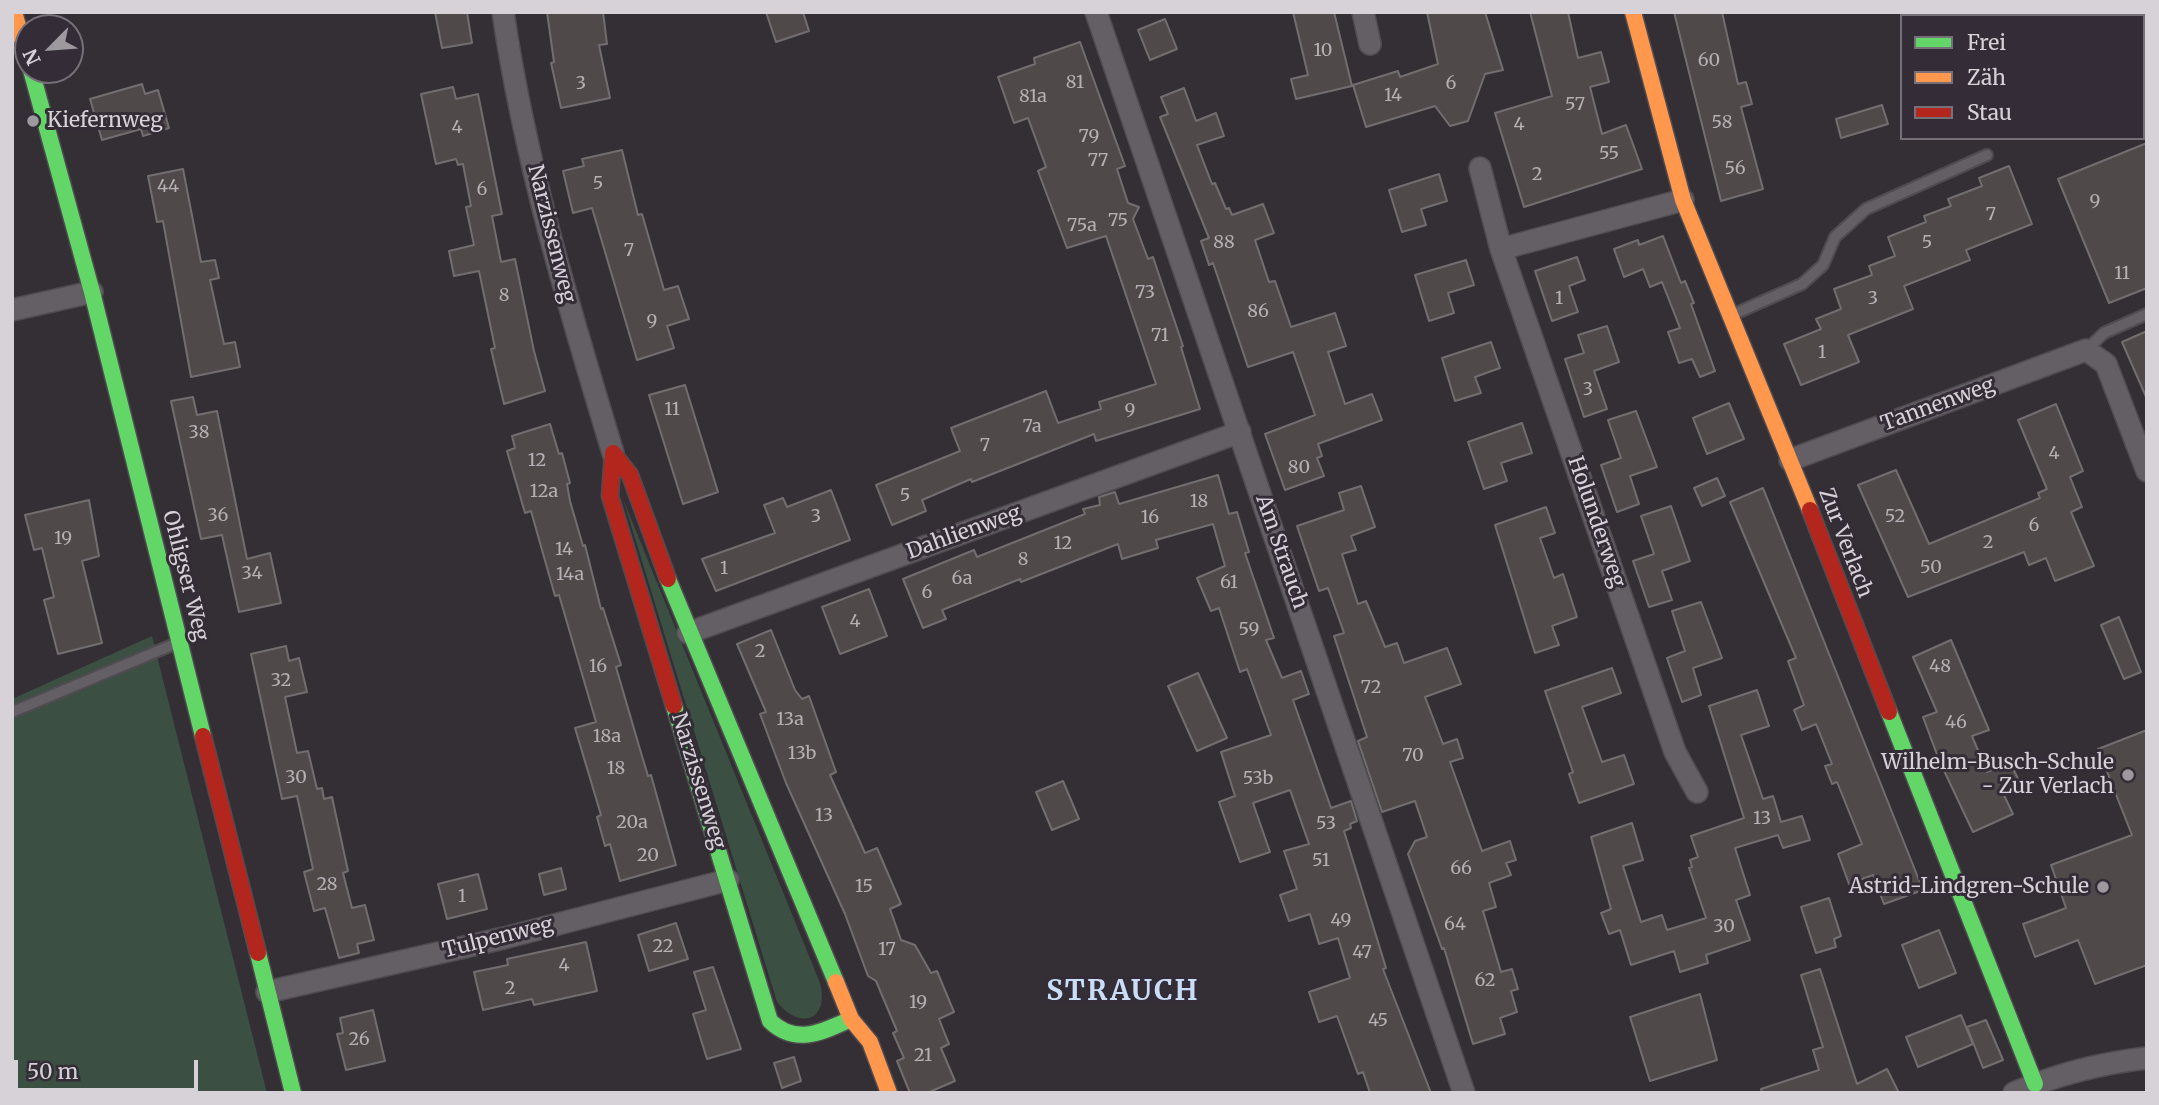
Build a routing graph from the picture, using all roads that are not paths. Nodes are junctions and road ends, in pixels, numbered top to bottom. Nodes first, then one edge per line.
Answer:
1 (503, 12) edge
2 (1096, 12) edge
3 (1363, 12) edge
4 (1633, 12) edge
5 (1370, 44) dead end
6 (35, 84) edge
7 (1987, 155) dead end
8 (1480, 168) dead end
9 (1683, 200) junction
10 (1501, 249) junction
11 (92, 292) junction
12 (12, 310) edge
13 (2147, 314) edge
14 (1729, 316) junction
15 (2086, 350) junction
16 (1240, 432) junction
17 (613, 453) junction
18 (1790, 460) junction
19 (2147, 471) edge
20 (688, 633) junction
21 (180, 642) junction
22 (12, 712) edge
23 (1697, 792) dead end
24 (728, 880) junction
25 (267, 992) junction
26 (851, 1018) junction
27 (2147, 1058) edge
28 (2035, 1084) junction
29 (293, 1093) edge
30 (889, 1093) edge
31 (1464, 1093) edge
32 (2014, 1093) edge

1 - 17 street, Narzissenweg
2 - 16 street, Am Strauch
3 - 5 street
4 - 9 street, Zur Verlach
6 - 11 street, Ohligser Weg
7 - 14 lane
8 - 10 street, Holunderweg
9 - 10 street
9 - 14 street, Zur Verlach
10 - 23 street, Holunderweg
11 - 12 street
11 - 21 street, Ohligser Weg
13 - 15 lane, Tannenweg
14 - 18 street, Zur Verlach
15 - 18 street, Tannenweg
15 - 19 street
16 - 20 street, Dahlienweg
16 - 31 street, Am Strauch
17 - 20 street, Narzissenweg
17 - 24 street, Narzissenweg
18 - 28 street, Zur Verlach
20 - 26 street, Narzissenweg
21 - 22 lane
21 - 25 street, Ohligser Weg
24 - 25 street, Tulpenweg
24 - 26 street, Narzissenweg
25 - 29 street, Ohligser Weg
26 - 30 street, Narzissenweg
27 - 28 street
28 - 32 street

